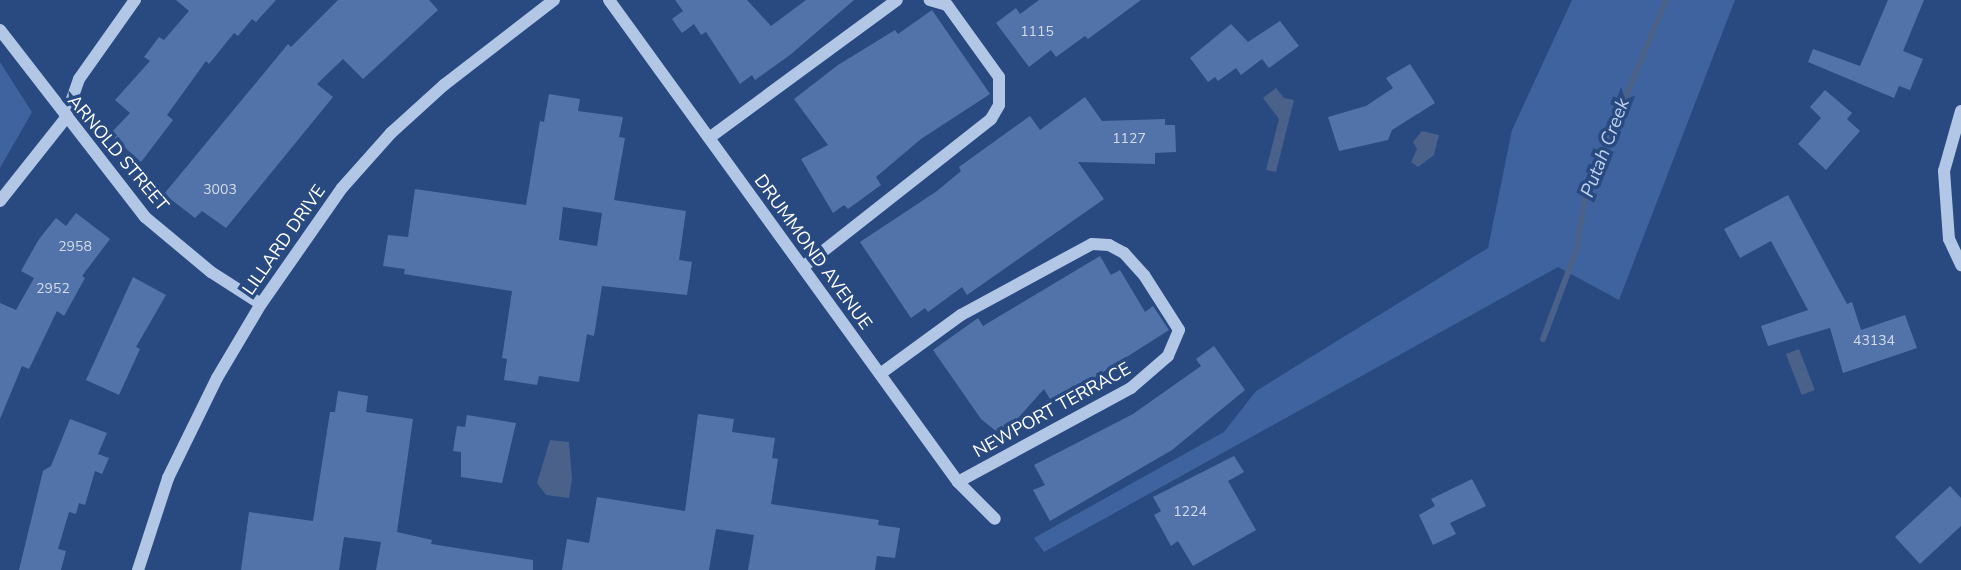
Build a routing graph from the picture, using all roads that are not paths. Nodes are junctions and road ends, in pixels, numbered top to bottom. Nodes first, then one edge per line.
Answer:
1 (135, 0) edge
2 (554, 0) edge
3 (609, 0) edge
4 (897, 0) edge
5 (930, 0) edge
6 (0, 30) edge
7 (1961, 111) edge
8 (65, 119) junction
9 (709, 138) junction
10 (0, 201) edge
11 (1961, 265) edge
12 (803, 267) junction
13 (261, 304) junction
14 (880, 374) junction
15 (958, 482) junction
16 (995, 519) dead end
17 (138, 570) edge

1 - 8 street
2 - 13 street, LILLARD DRIVE
3 - 9 street, DRUMMOND AVENUE
4 - 9 street
5 - 12 street
6 - 8 street, ARNOLD STREET
7 - 11 street
8 - 10 street
8 - 13 street, ARNOLD STREET
9 - 12 street, DRUMMOND AVENUE
12 - 14 street, DRUMMOND AVENUE
13 - 17 street, LILLARD DRIVE
14 - 15 street, DRUMMOND AVENUE
14 - 15 street, NEWPORT TERRACE
15 - 16 street, DRUMMOND AVENUE

